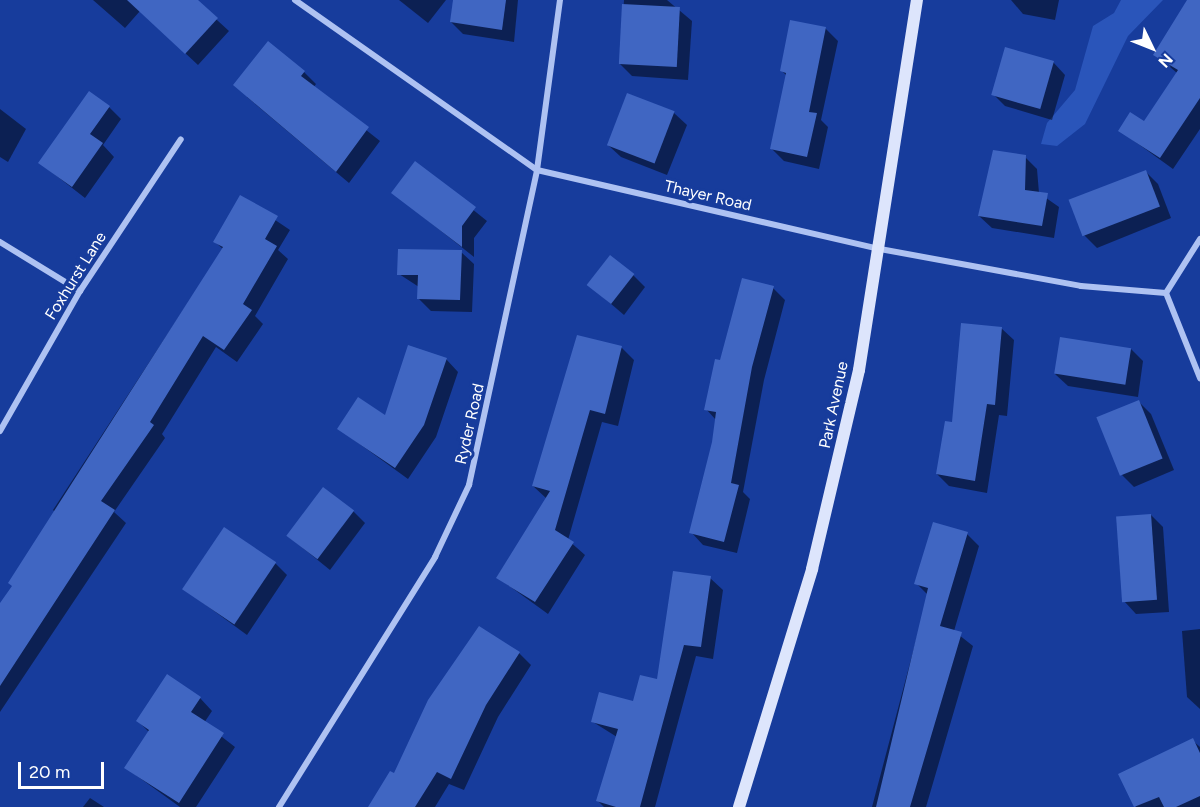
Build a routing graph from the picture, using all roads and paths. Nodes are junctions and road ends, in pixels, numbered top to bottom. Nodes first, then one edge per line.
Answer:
1 (295, 0) edge
2 (560, 0) edge
3 (917, 0) edge
4 (181, 139) dead end
5 (537, 170) junction
6 (1200, 239) edge
7 (0, 242) edge
8 (880, 249) junction
9 (80, 291) junction
10 (1166, 293) junction
11 (1200, 378) edge
12 (0, 431) edge
13 (279, 807) edge
14 (739, 807) edge

1 - 5 street, Thayer Road
2 - 5 street, Ryder Road
3 - 8 street, Park Avenue
4 - 9 street, Foxhurst Lane
5 - 8 street, Thayer Road
5 - 13 street, Ryder Road
6 - 10 street
7 - 9 street
8 - 10 street, Thayer Road
8 - 14 street, Park Avenue
9 - 12 street, Foxhurst Lane
10 - 11 street

